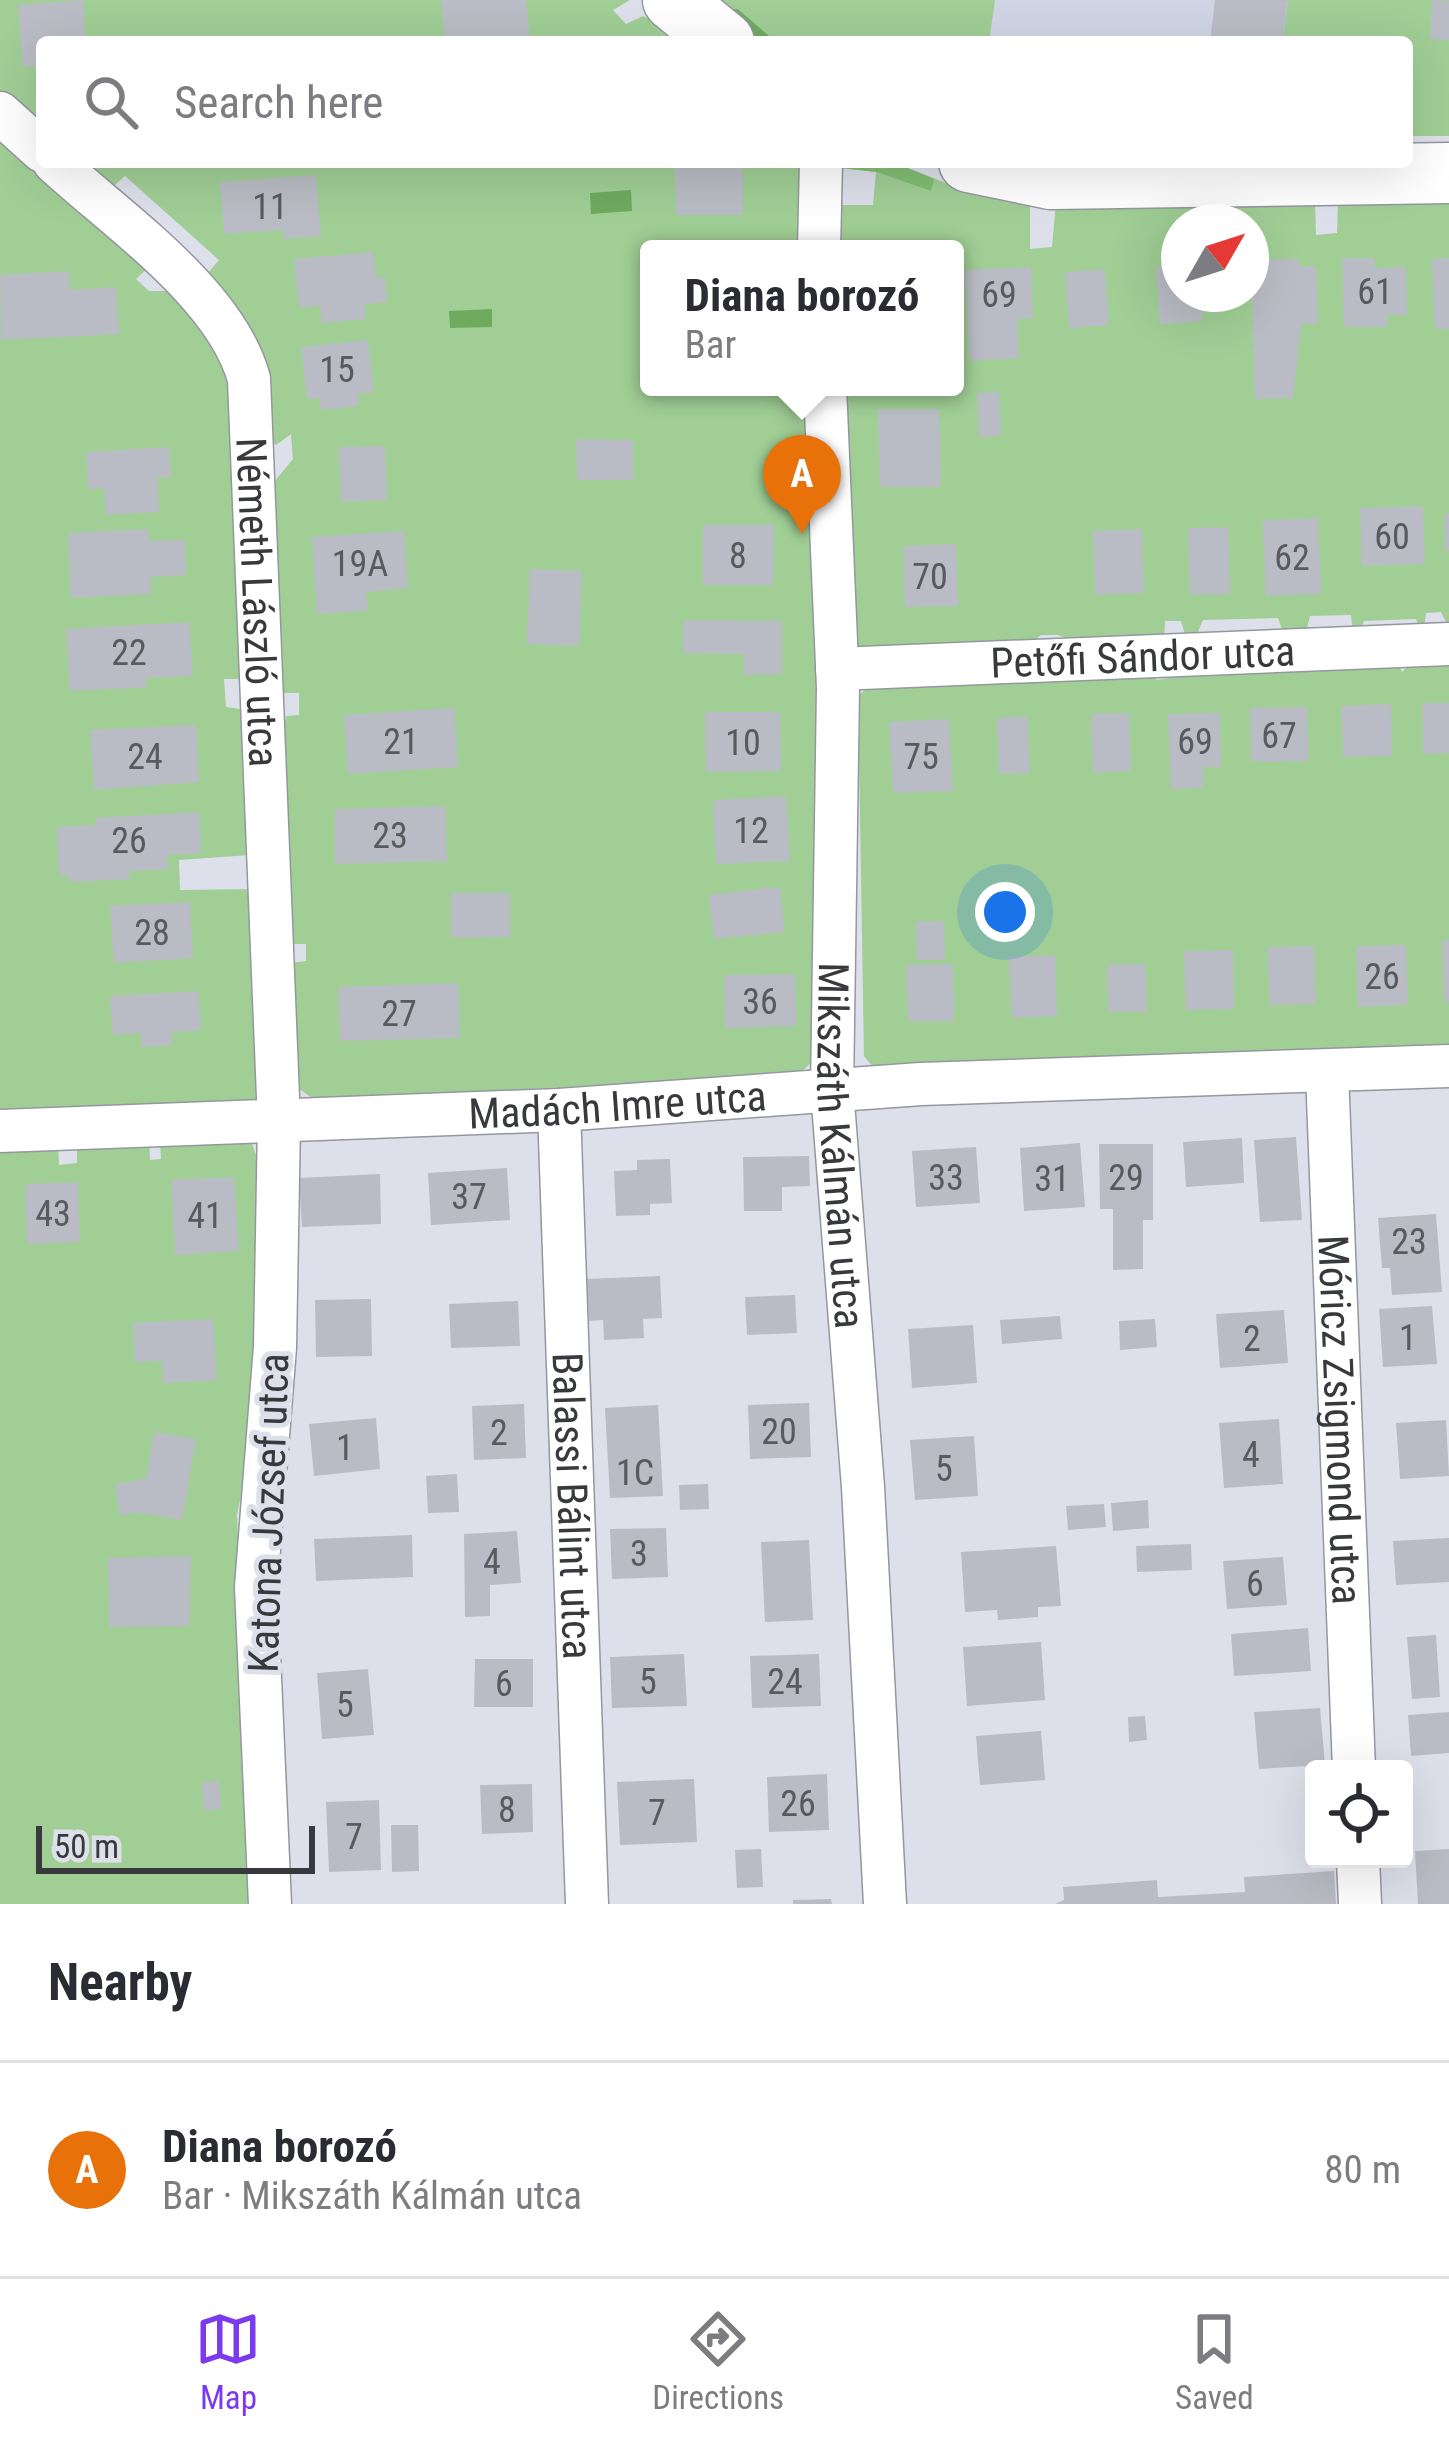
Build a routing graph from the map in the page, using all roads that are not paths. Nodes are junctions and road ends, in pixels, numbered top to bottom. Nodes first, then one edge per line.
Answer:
1 (673, 0) edge
2 (717, 36) edge
3 (0, 112) edge
4 (36, 145) edge
5 (61, 168) edge
6 (821, 168) edge
7 (998, 168) edge
8 (1449, 173) edge
9 (819, 240) edge
10 (825, 396) edge
11 (1449, 644) edge
12 (836, 669) junction
13 (1449, 1066) edge
14 (1327, 1072) junction
15 (832, 1090) junction
16 (559, 1110) junction
17 (279, 1122) junction
18 (0, 1131) edge
19 (1354, 1760) edge
20 (1358, 1868) edge
21 (270, 1904) edge
22 (587, 1904) edge
23 (884, 1904) edge
24 (1360, 1904) edge

1 - 2 street
3 - 4 street
5 - 17 street, Németh László utca
6 - 9 street
7 - 8 street
10 - 12 street, Mikszáth Kálmán utca
11 - 12 street, Petőfi Sándor utca
12 - 15 street, Mikszáth Kálmán utca
13 - 14 street, Madách Imre utca
14 - 15 street, Madách Imre utca
14 - 19 street, Móricz Zsigmond utca
15 - 16 street, Madách Imre utca
15 - 23 street, Mikszáth Kálmán utca
16 - 17 street, Madách Imre utca
16 - 22 street, Balassi Bálint utca
17 - 18 street, Madách Imre utca
17 - 21 street, Katona József utca
20 - 24 street

